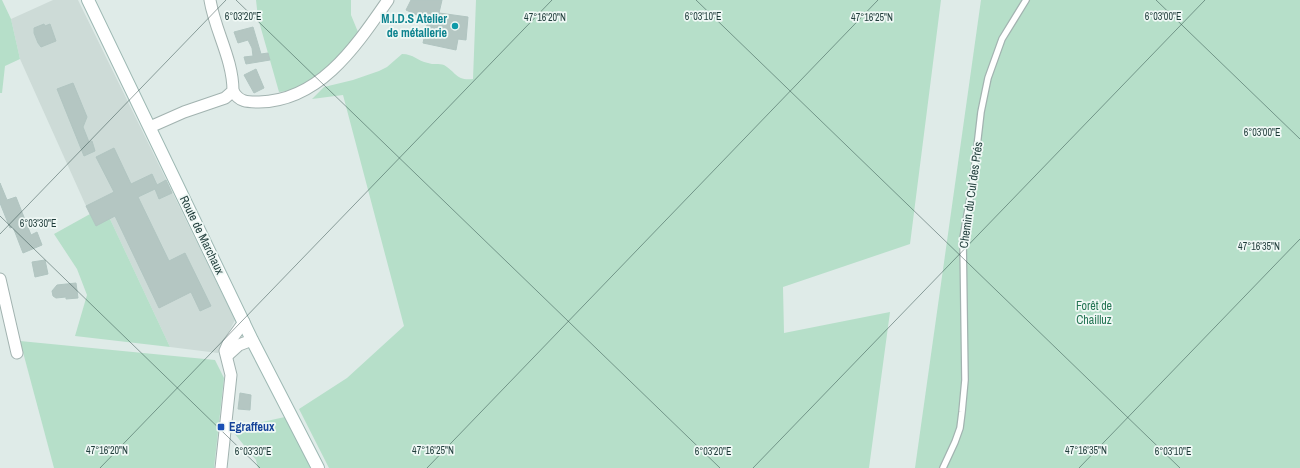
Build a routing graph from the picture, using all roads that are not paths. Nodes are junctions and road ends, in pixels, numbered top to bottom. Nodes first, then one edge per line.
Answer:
1 (88, 0) edge
2 (210, 0) edge
3 (388, 0) edge
4 (1026, 0) edge
5 (233, 91) junction
6 (150, 127) junction
7 (0, 279) edge
8 (244, 322) junction
9 (252, 340) junction
10 (17, 353) dead end
11 (228, 355) junction
12 (221, 468) edge
13 (318, 468) edge
14 (943, 468) edge

1 - 6 main road, Route de Marchaux
2 - 5 street
3 - 5 street
4 - 14 lane, Chemin du Cul des Prés
5 - 6 street
6 - 8 main road, Route de Marchaux
7 - 10 street
8 - 9 main road, Route de Marchaux
8 - 11 street
9 - 11 street
9 - 13 main road, Route de Marchaux
11 - 12 street

